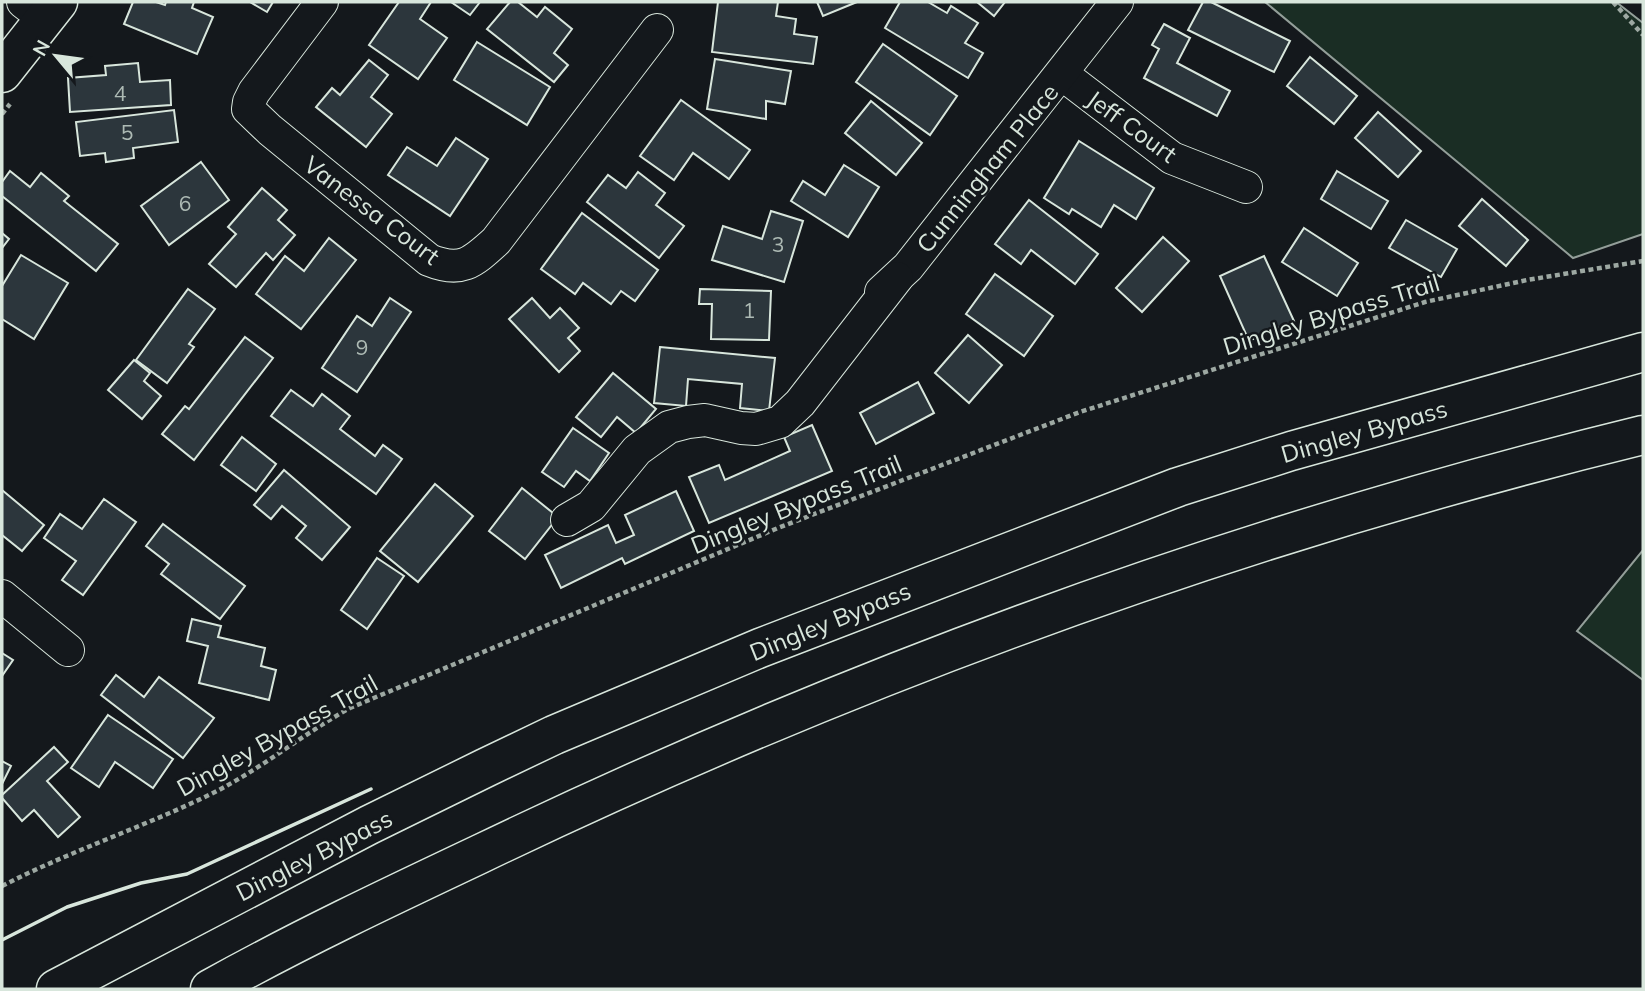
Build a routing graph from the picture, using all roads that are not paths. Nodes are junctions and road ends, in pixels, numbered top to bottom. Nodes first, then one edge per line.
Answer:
1 (322, 2) edge
2 (1117, 2) edge
3 (42, 7) edge
4 (657, 30) dead end
5 (2, 73) edge
6 (1062, 74) junction
7 (1246, 187) dead end
8 (898, 278) junction
9 (841, 317) dead end
10 (1643, 352) edge
11 (1643, 435) edge
12 (567, 520) dead end
13 (2, 596) edge
14 (68, 650) dead end
15 (56, 989) edge
16 (210, 989) edge

1 - 4 street, Vanessa Court
2 - 6 street, Cunningham Place
3 - 5 main road
6 - 7 street, Jeff Court
6 - 8 street, Cunningham Place
8 - 9 street, Cunningham Place
8 - 12 street
10 - 15 main road, Dingley Bypass
11 - 16 main road
13 - 14 street

